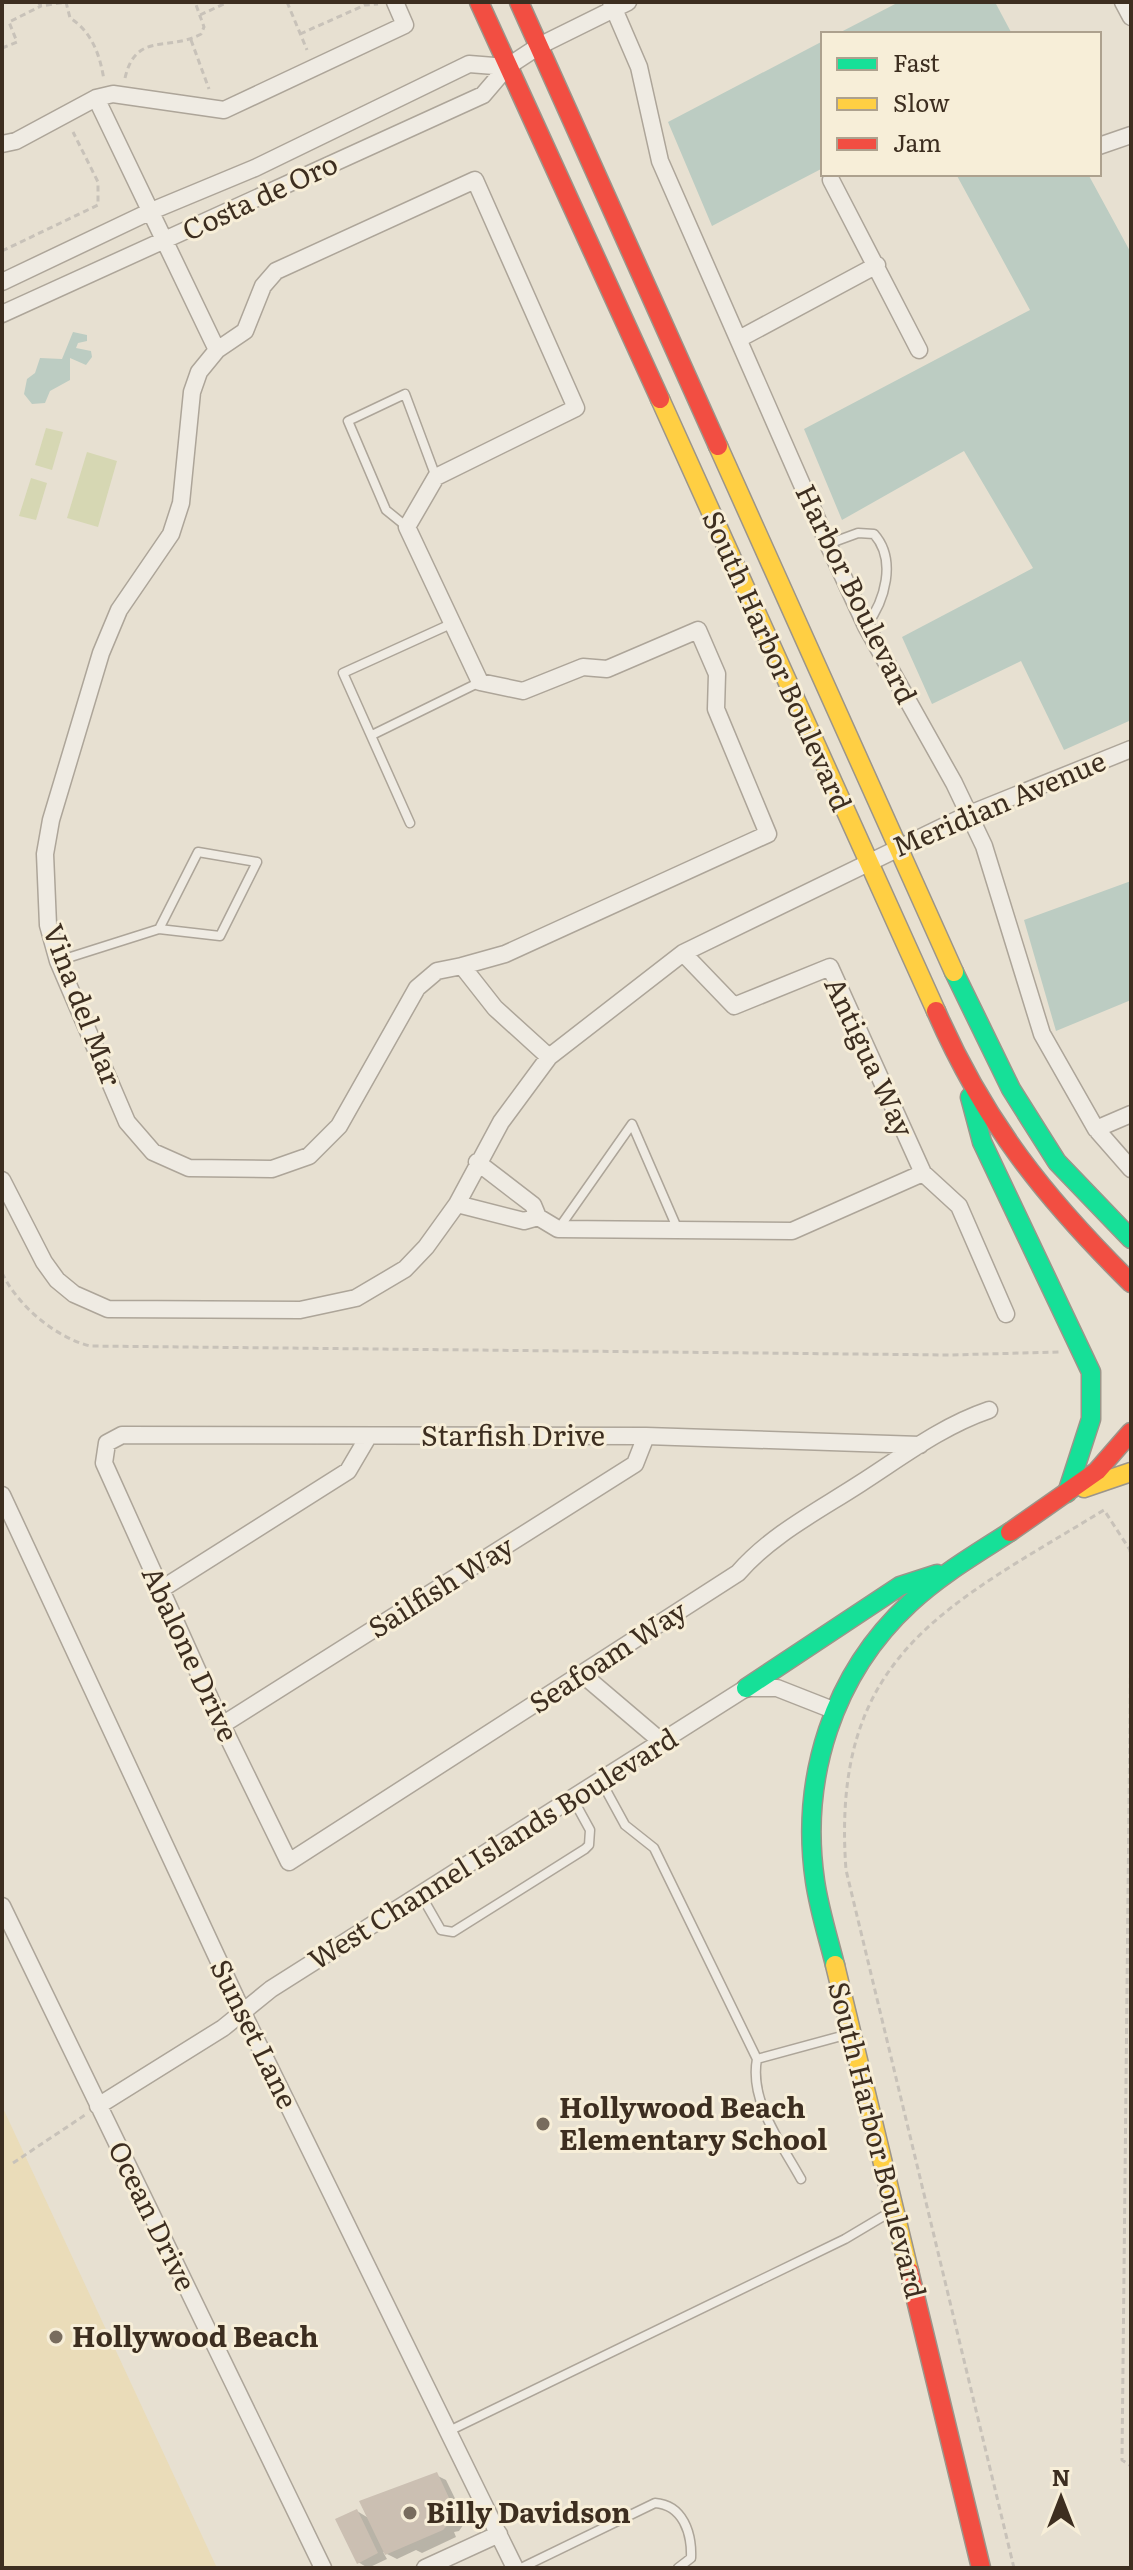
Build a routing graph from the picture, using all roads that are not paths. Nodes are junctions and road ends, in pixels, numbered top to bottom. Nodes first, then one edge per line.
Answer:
1 (479, 2) edge
2 (519, 2) edge
3 (1123, 2) edge
4 (396, 3) edge
5 (618, 4) edge
6 (1131, 17) edge
7 (539, 46) junction
8 (507, 67) junction
9 (108, 96) junction
10 (1131, 135) edge
11 (2, 144) edge
12 (1101, 145) edge
13 (831, 180) dead end
14 (149, 212) junction
15 (164, 241) junction
16 (877, 265) junction
17 (2, 282) edge
18 (2, 314) edge
19 (739, 339) junction
20 (217, 350) junction
21 (919, 350) dead end
22 (436, 477) junction
23 (407, 527) junction
24 (828, 544) junction
25 (453, 623) junction
26 (866, 626) junction
27 (480, 682) junction
28 (372, 735) junction
29 (1131, 749) edge
30 (967, 815) junction
31 (410, 823) dead end
32 (900, 846) junction
33 (868, 861) junction
34 (159, 929) junction
35 (683, 953) junction
36 (58, 961) junction
37 (462, 966) junction
38 (549, 1057) junction
39 (964, 1075) junction
40 (1131, 1114) edge
41 (1096, 1129) junction
42 (477, 1162) junction
43 (1131, 1169) edge
44 (923, 1173) junction
45 (2, 1180) edge
46 (521, 1196) junction
47 (457, 1204) junction
48 (509, 1217) junction
49 (538, 1217) junction
50 (558, 1229) junction
51 (678, 1232) junction
52 (1131, 1239) edge
53 (1131, 1283) edge
54 (1006, 1314) dead end
55 (989, 1410) dead end
56 (1131, 1432) edge
57 (646, 1436) junction
58 (368, 1437) junction
59 (107, 1443) joint
60 (920, 1445) junction
61 (1131, 1472) edge
62 (1067, 1493) junction
63 (2, 1495) edge
64 (959, 1567) junction
65 (160, 1590) junction
66 (582, 1674) junction
67 (746, 1688) junction
68 (833, 1710) junction
69 (222, 1725) junction
70 (662, 1742) junction
71 (601, 1781) junction
72 (573, 1799) junction
73 (289, 1862) joint
74 (421, 1895) junction
75 (2, 1906) edge
76 (242, 2011) junction
77 (850, 2034) junction
78 (757, 2059) junction
79 (98, 2106) junction
80 (801, 2179) dead end
81 (894, 2210) junction
82 (449, 2431) junction
83 (499, 2534) junction
84 (323, 2568) edge
85 (425, 2568) edge
86 (518, 2568) edge
87 (678, 2568) edge
88 (981, 2568) edge

1 - 8 main road, South Harbor Boulevard
2 - 7 main road, South Harbor Boulevard
3 - 6 street
4 - 9 street
5 - 7 street, Costa de Oro
5 - 19 street, Harbor Boulevard
7 - 8 street, Costa de Oro
7 - 32 main road, South Harbor Boulevard
8 - 14 street, Costa de Oro
8 - 15 street, Costa de Oro
8 - 33 main road, South Harbor Boulevard
9 - 11 street
9 - 14 street
10 - 12 street
13 - 16 street
14 - 15 street
14 - 17 street, Costa de Oro
15 - 18 street, Costa de Oro
15 - 20 street
16 - 19 street
16 - 21 street
19 - 24 street, Harbor Boulevard
20 - 22 street, Vina del Mar
20 - 36 street, Vina del Mar
22 - 23 street
22 - 23 lane
23 - 25 street
24 - 26 street, Harbor Boulevard
24 - 26 lane
25 - 27 street
25 - 28 lane
26 - 30 street, Harbor Boulevard
27 - 28 lane
27 - 37 street, Vina del Mar
28 - 31 lane
29 - 30 street, Meridian Avenue
30 - 32 street, Meridian Avenue
30 - 41 street, Harbor Boulevard
32 - 33 street, Meridian Avenue
32 - 52 main road, South Harbor Boulevard
33 - 35 street, Meridian Avenue
33 - 39 main road, South Harbor Boulevard
34 - 34 lane
34 - 36 lane
35 - 38 street, Meridian Avenue
35 - 44 street, Antigua Way
36 - 37 street, Vina del Mar
37 - 38 street
38 - 42 street, Meridian Avenue
39 - 53 main road, South Harbor Boulevard
39 - 62 main road
40 - 41 street
41 - 43 street, Harbor Boulevard
42 - 46 street
42 - 47 street, Meridian Avenue
44 - 51 street, Antigua Way
44 - 54 street, Antigua Way
45 - 47 street, Meridian Avenue
46 - 48 street
46 - 49 street
47 - 48 street
48 - 49 street
49 - 50 street, Antigua Way
50 - 51 street, Antigua Way
50 - 51 lane
55 - 60 street, Seafoam Way
56 - 62 main road, West Channel Islands Boulevard
57 - 58 street, Starfish Drive
57 - 60 street, Starfish Drive
57 - 69 street, Sailfish Way
58 - 59 street, Starfish Drive
58 - 65 street
59 - 65 street, Abalone Drive
60 - 66 street, Seafoam Way
61 - 62 main road
62 - 64 main road, West Channel Islands Boulevard
63 - 76 street, Sunset Lane
64 - 67 main road, West Channel Islands Boulevard
64 - 68 main road, West Channel Islands Boulevard
65 - 69 street, Abalone Drive
66 - 70 street
66 - 73 street, Seafoam Way
67 - 68 street
67 - 70 street, West Channel Islands Boulevard
68 - 77 main road, South Harbor Boulevard
69 - 73 street, Abalone Drive
70 - 71 street, West Channel Islands Boulevard
71 - 72 street, West Channel Islands Boulevard
71 - 78 lane
72 - 74 street, West Channel Islands Boulevard
72 - 74 lane
74 - 76 street, West Channel Islands Boulevard
75 - 79 street, Ocean Drive
76 - 79 street, West Channel Islands Boulevard
76 - 82 street, Sunset Lane
77 - 78 lane
77 - 81 main road, South Harbor Boulevard
78 - 80 lane
79 - 84 street, Ocean Drive
81 - 82 lane
81 - 88 main road, South Harbor Boulevard
82 - 83 street, Sunset Lane
83 - 85 street
83 - 86 street, Sunset Lane
86 - 87 lane

